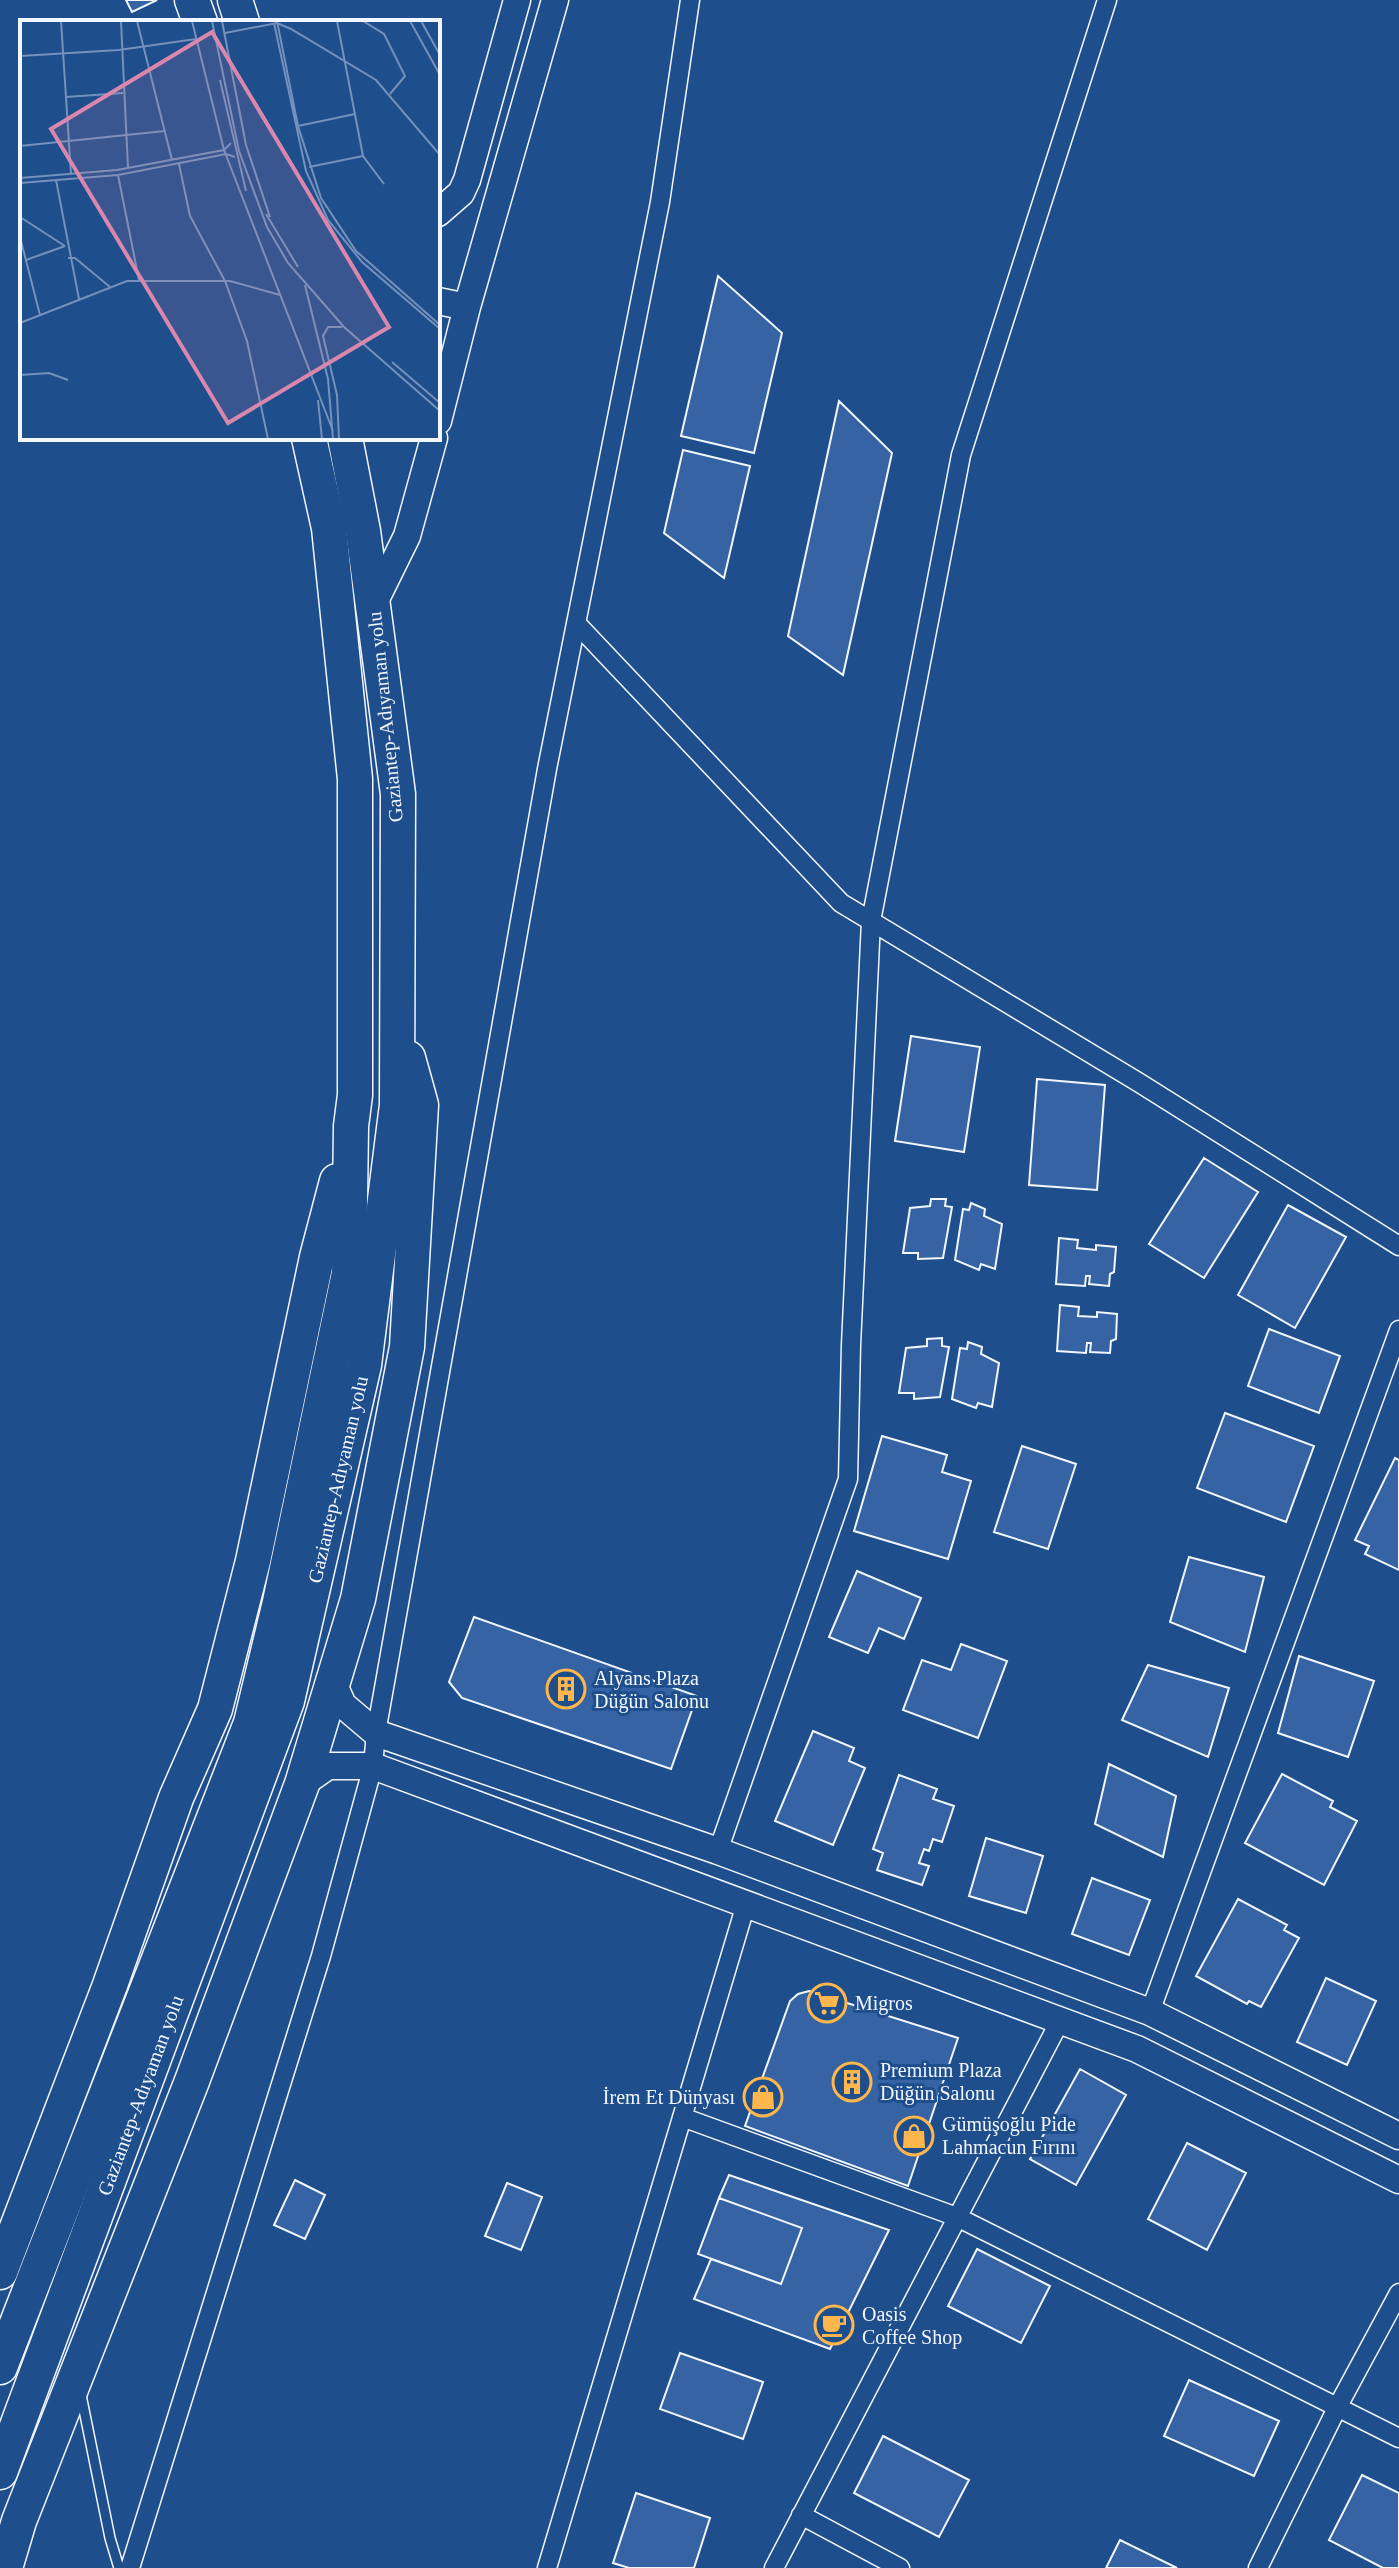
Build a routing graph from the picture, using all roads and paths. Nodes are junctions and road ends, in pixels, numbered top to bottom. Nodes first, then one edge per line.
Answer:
1 (192, 0) edge
2 (235, 0) edge
3 (517, 0) edge
4 (555, 0) edge
5 (690, 0) edge
6 (1107, 0) edge
7 (199, 20) edge
8 (241, 20) edge
9 (440, 211) edge
10 (440, 301) edge
11 (467, 307) junction
12 (440, 413) edge
13 (309, 440) edge
14 (345, 440) edge
15 (433, 440) edge
16 (373, 605) junction
17 (576, 623) junction
18 (871, 921) junction
19 (397, 1020) junction
20 (351, 1126) junction
21 (1399, 1246) edge
22 (1399, 1330) edge
23 (333, 1683) junction
24 (376, 1733) junction
25 (373, 1766) junction
26 (302, 1784) junction
27 (718, 1851) junction
28 (746, 1904) junction
29 (1150, 2012) junction
30 (1060, 2021) junction
31 (682, 2117) junction
32 (1399, 2136) edge
33 (1399, 2180) edge
34 (957, 2217) junction
35 (0, 2272) edge
36 (1399, 2293) edge
37 (0, 2367) edge
38 (77, 2373) junction
39 (1338, 2406) junction
40 (1399, 2438) edge
41 (0, 2472) edge
42 (801, 2515) junction
43 (5, 2568) edge
44 (119, 2568) edge
45 (130, 2568) edge
46 (547, 2568) edge
47 (774, 2568) edge
48 (900, 2568) edge
49 (1258, 2568) edge

1 - 7 highway
2 - 8 highway
3 - 9 street
4 - 11 street
5 - 17 street
6 - 18 street
10 - 11 street
11 - 12 street
13 - 20 highway, Gaziantep-Adıyaman yolu
14 - 16 highway, Gaziantep-Adıyaman yolu
15 - 16 street
16 - 19 highway, Gaziantep-Adıyaman yolu
17 - 18 street
17 - 24 street
18 - 21 street
18 - 27 street
19 - 23 highway
19 - 41 highway, Gaziantep-Adıyaman yolu
20 - 35 highway
20 - 37 highway, Gaziantep-Adıyaman yolu
22 - 29 street
23 - 24 street
23 - 26 highway
24 - 25 street
24 - 27 street
25 - 26 street
25 - 28 street
25 - 45 street
26 - 38 highway
27 - 29 street
28 - 30 street
28 - 31 street
29 - 32 street
30 - 33 street
30 - 34 street
31 - 34 street
31 - 46 street
34 - 39 street
34 - 42 street
36 - 39 street
38 - 43 highway
38 - 44 lane
39 - 40 street
39 - 49 street
42 - 47 street
42 - 48 street

